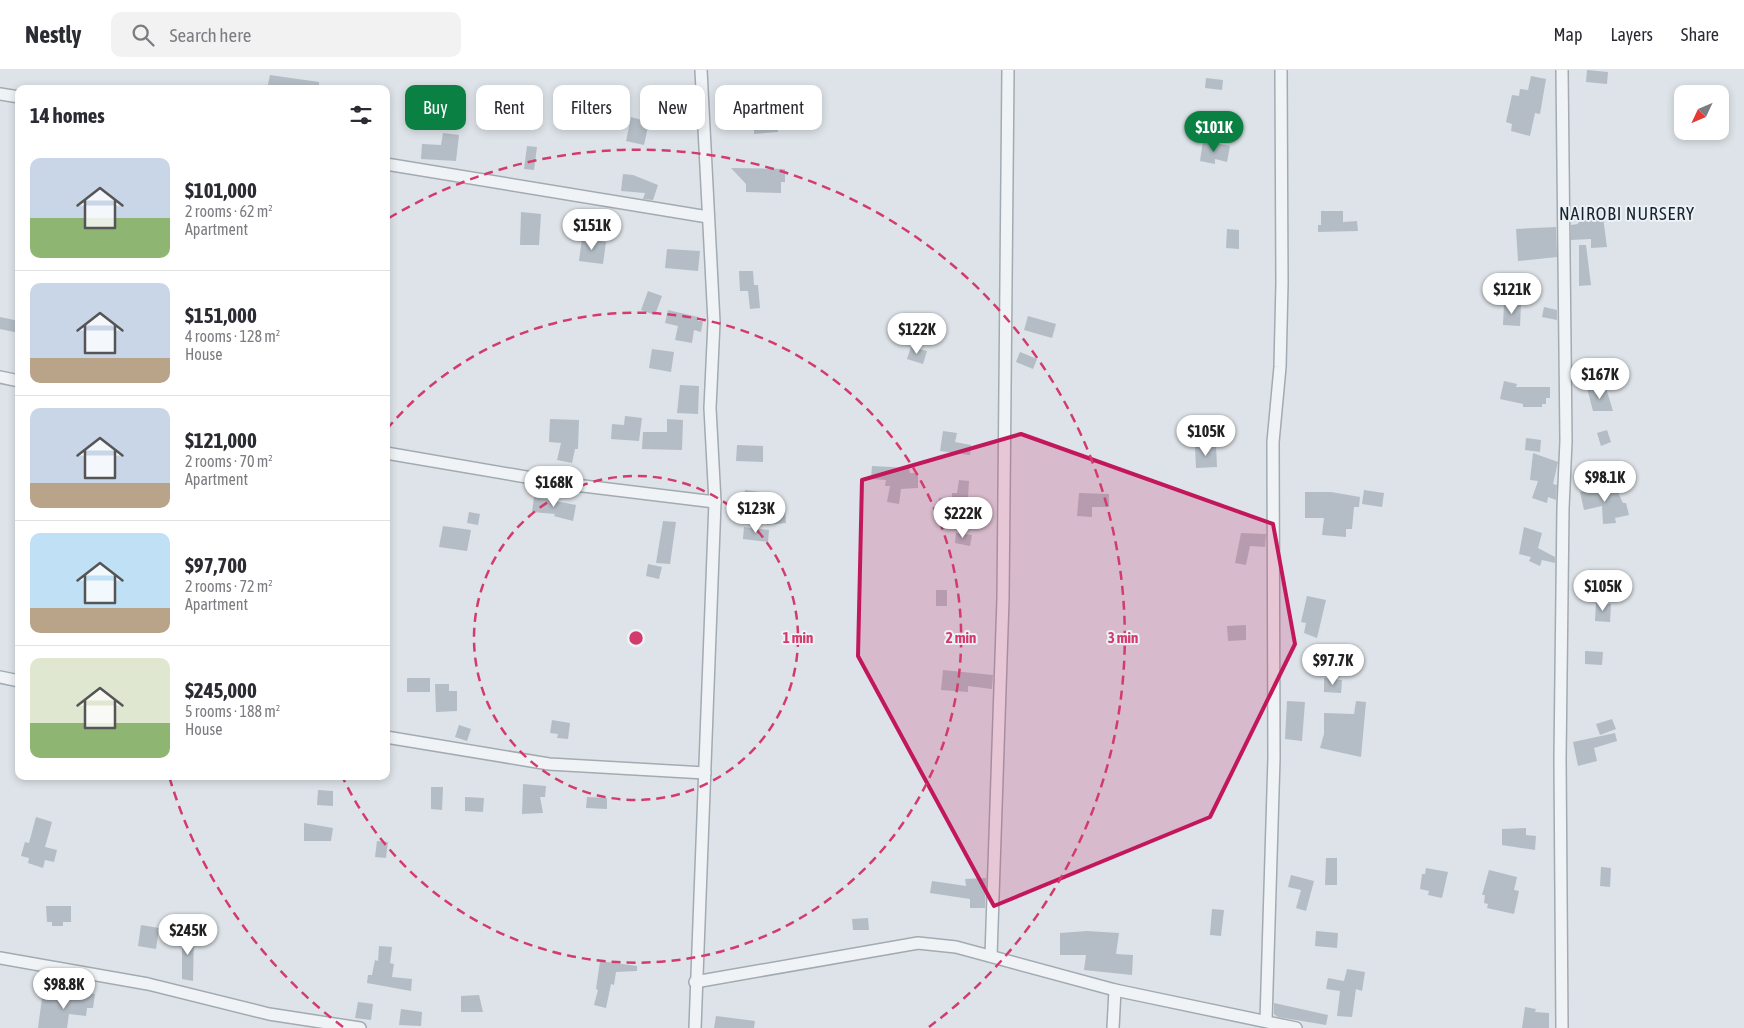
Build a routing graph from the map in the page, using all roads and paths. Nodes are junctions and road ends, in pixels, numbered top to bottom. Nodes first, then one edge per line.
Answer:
1 (701, 70) edge
2 (1008, 70) edge
3 (1281, 70) edge
4 (1562, 70) edge
5 (0, 94) edge
6 (15, 96) edge
7 (390, 165) edge
8 (708, 217) junction
9 (0, 377) edge
10 (15, 380) edge
11 (390, 454) edge
12 (715, 502) junction
13 (0, 677) edge
14 (15, 680) edge
15 (390, 738) edge
16 (705, 773) junction
17 (991, 956) junction
18 (0, 958) edge
19 (695, 982) junction
20 (1115, 990) junction
21 (1266, 1021) junction
22 (360, 1028) edge
23 (694, 1028) edge
24 (1113, 1028) edge
25 (1296, 1028) edge
26 (1562, 1028) edge

1 - 8 street
2 - 17 street
3 - 21 street
4 - 26 street
5 - 6 street
7 - 8 street
8 - 12 street
9 - 10 street
11 - 12 street
12 - 16 street
13 - 14 street
15 - 16 street
16 - 19 street
17 - 19 street
17 - 20 street
18 - 22 street
19 - 23 street
20 - 21 street
20 - 24 street
21 - 25 street

